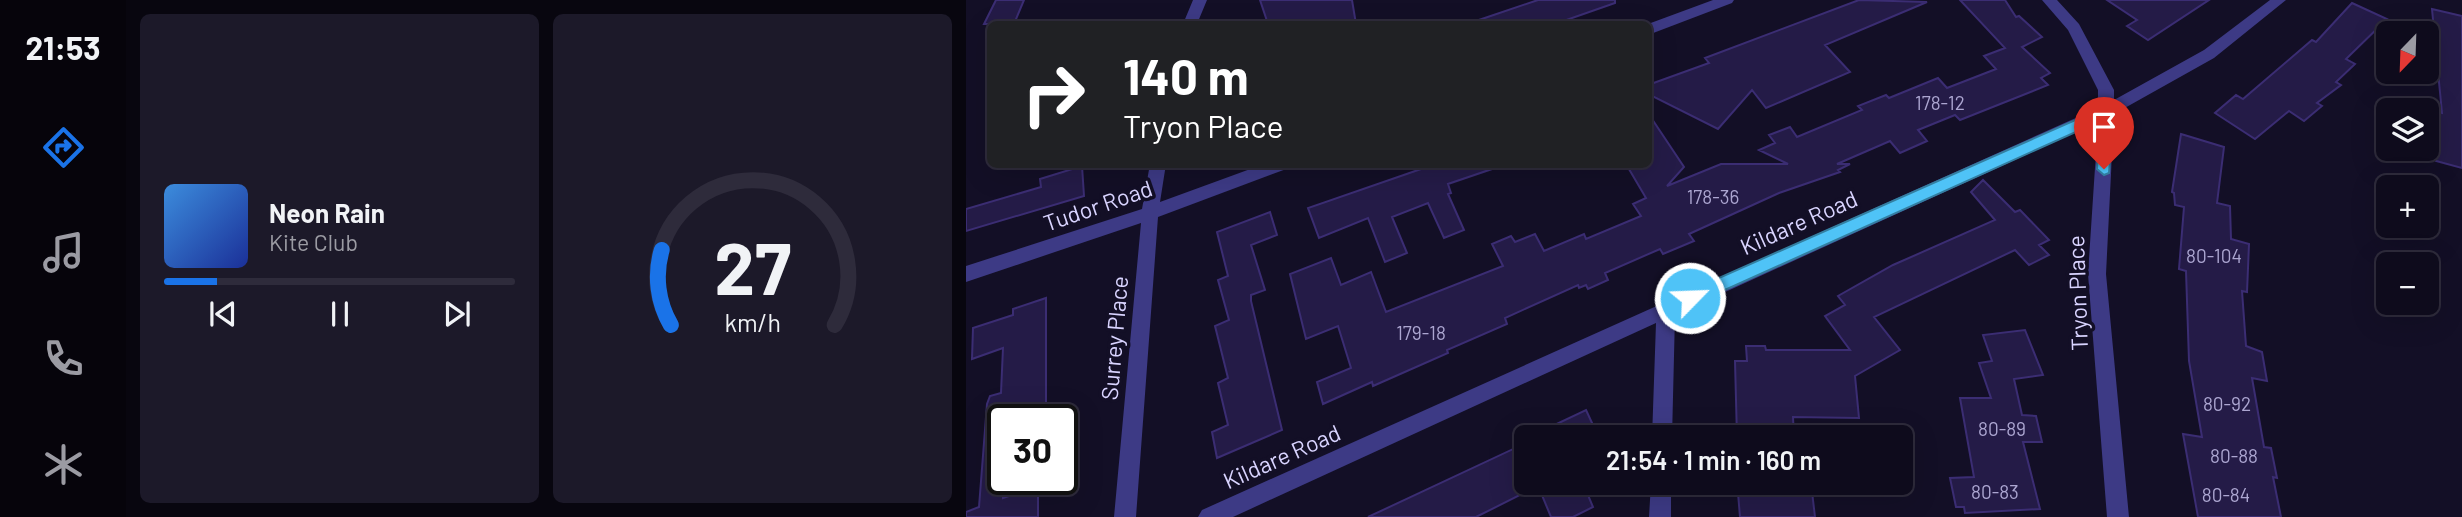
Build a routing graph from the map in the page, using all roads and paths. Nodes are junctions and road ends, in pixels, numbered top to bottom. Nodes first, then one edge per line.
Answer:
1 (1200, 0) edge
2 (1727, 0) edge
3 (2049, 0) edge
4 (2279, 0) edge
5 (1191, 21) edge
6 (1652, 28) edge
7 (2107, 111) junction
8 (1157, 168) edge
9 (1272, 168) edge
10 (1150, 214) junction
11 (966, 274) edge
12 (1666, 309) junction
13 (1662, 425) edge
14 (1661, 495) edge
15 (1125, 517) edge
16 (1209, 517) edge
17 (1660, 517) edge
18 (2118, 517) edge

1 - 5 street
2 - 6 street
3 - 7 street, Tryon Place
4 - 7 street, Kildare Road
7 - 12 street, Kildare Road
7 - 18 street, Tryon Place
8 - 10 street, Surrey Place
9 - 10 street, Tudor Road
10 - 11 street, Tudor Road
10 - 15 street, Surrey Place
12 - 13 street
12 - 16 street, Kildare Road
14 - 17 street

